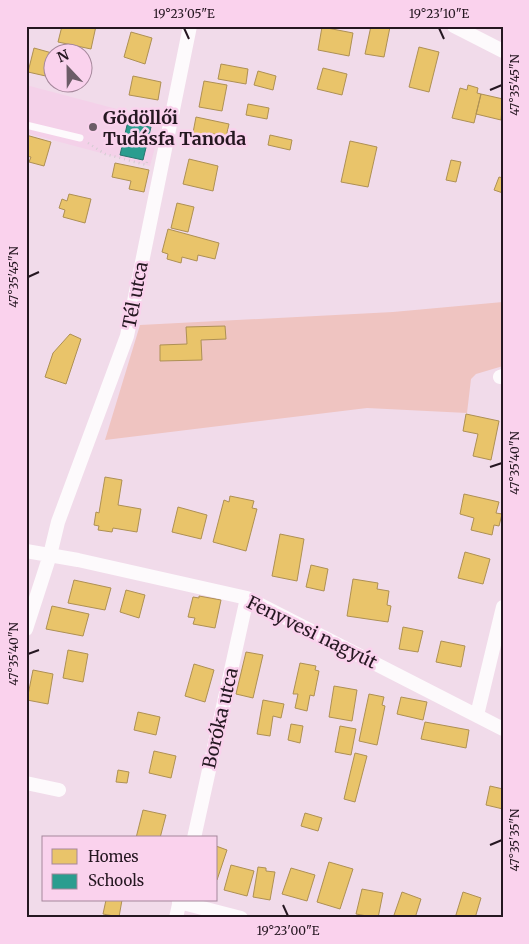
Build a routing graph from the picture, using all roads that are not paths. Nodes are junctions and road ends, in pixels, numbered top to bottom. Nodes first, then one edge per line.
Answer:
1 (190, 26) edge
2 (454, 26) edge
3 (503, 51) edge
4 (26, 125) edge
5 (80, 138) road end
6 (26, 551) edge
7 (50, 555) junction
8 (247, 598) junction
9 (503, 607) edge
10 (26, 629) edge
11 (477, 715) junction
12 (503, 728) edge
13 (26, 783) edge
14 (59, 790) dead end
15 (194, 836) edge
16 (179, 902) edge
17 (183, 902) edge
18 (176, 918) edge
19 (241, 918) edge

1 - 7 street, Tél utca
2 - 3 street
4 - 5 lane
6 - 7 street, Fenyvesi nagyút
7 - 8 street, Fenyvesi nagyút
7 - 10 street, Tél utca
8 - 11 street, Fenyvesi nagyút
8 - 15 street, Boróka utca
9 - 11 street
11 - 12 street, Fenyvesi nagyút
13 - 14 street
16 - 18 street
17 - 19 street

